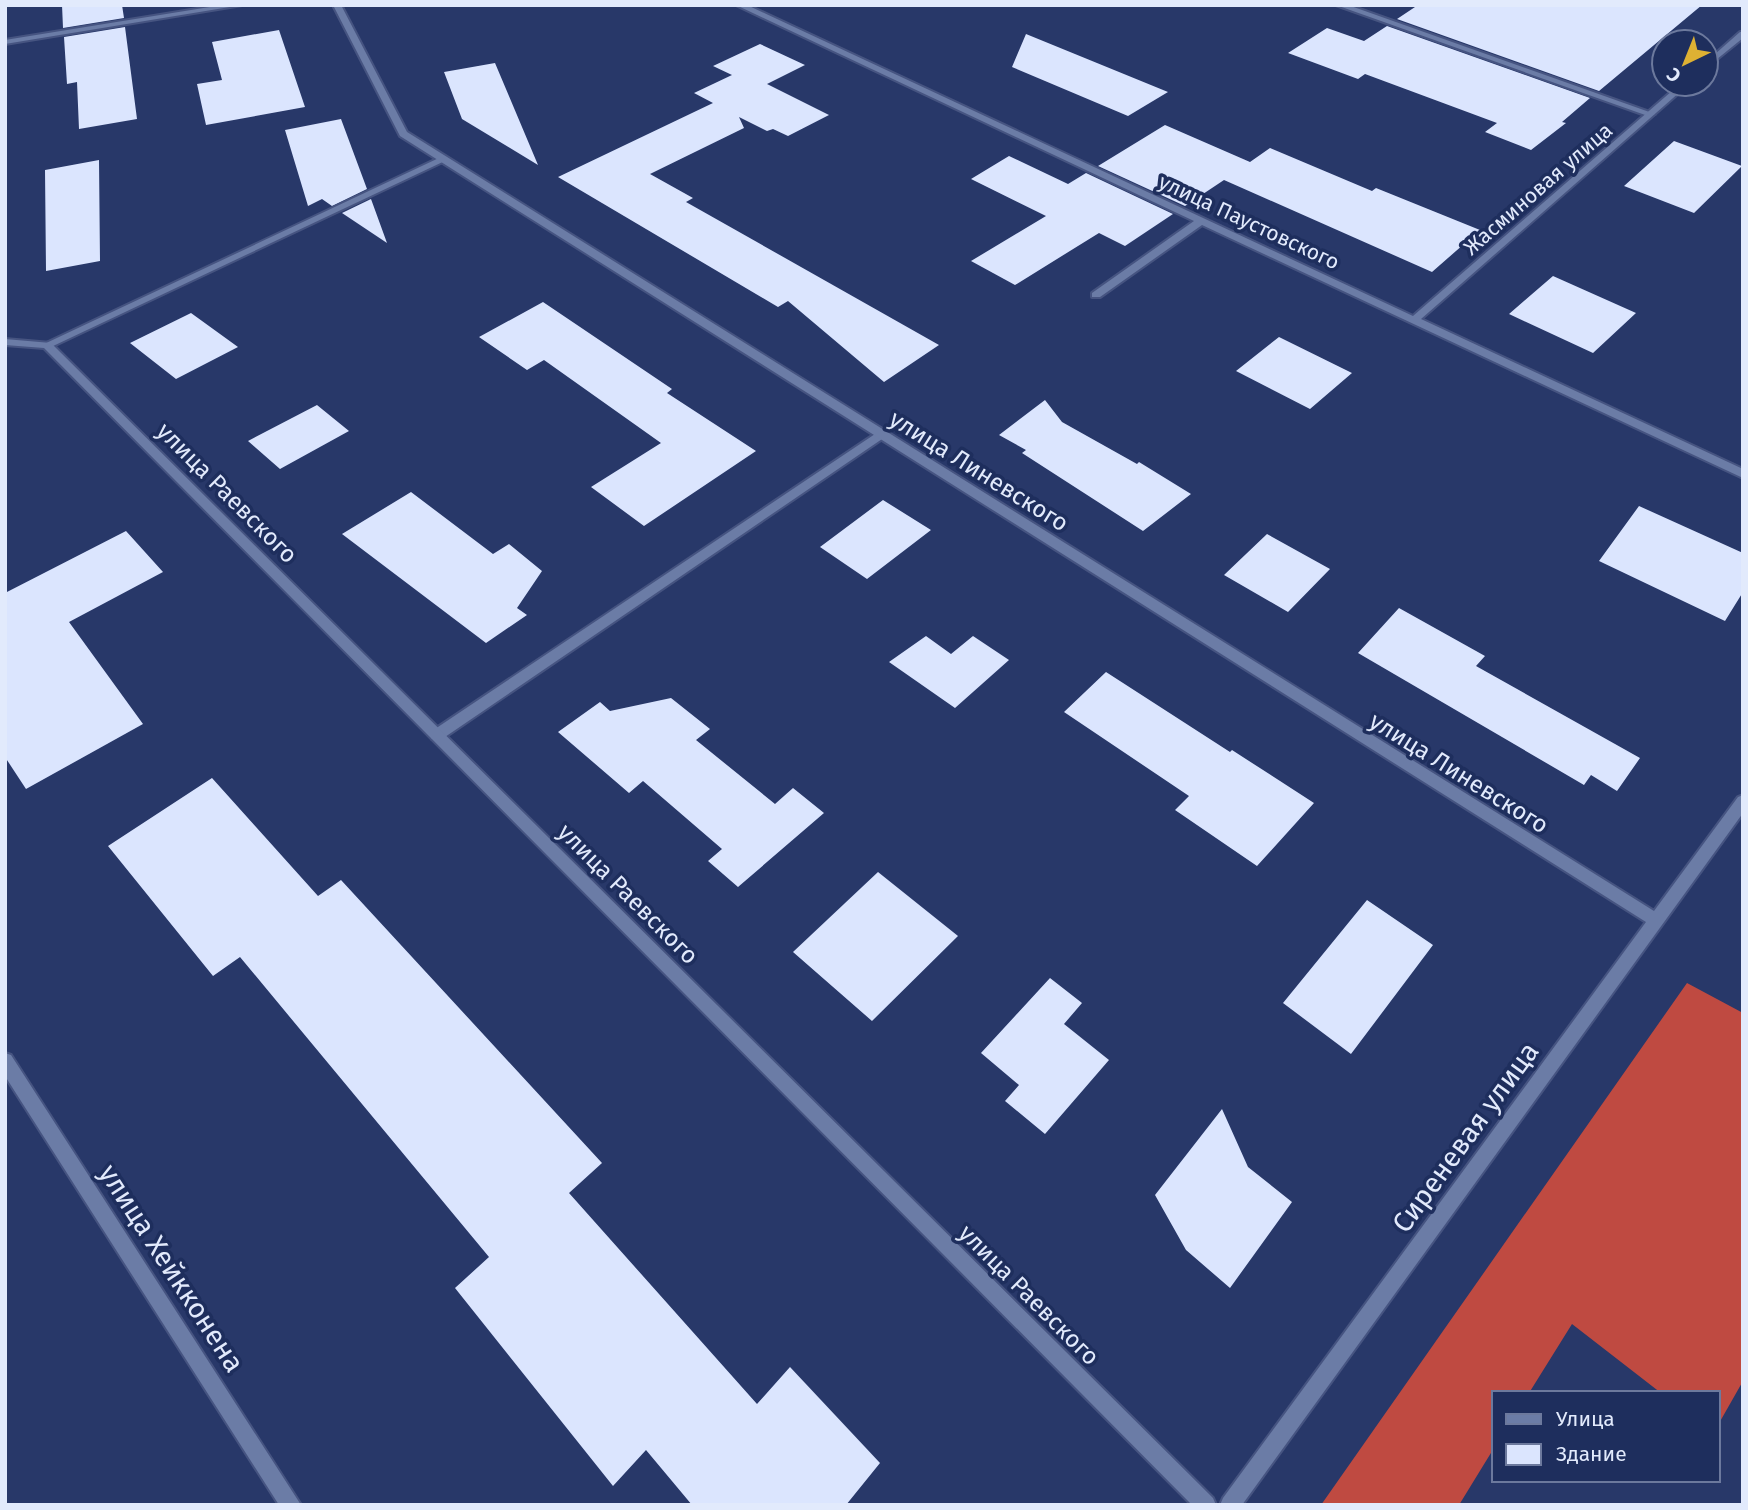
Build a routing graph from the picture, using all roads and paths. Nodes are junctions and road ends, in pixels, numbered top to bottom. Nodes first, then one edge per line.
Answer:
1 (238, 5) edge
2 (337, 5) edge
3 (740, 5) edge
4 (1340, 5) edge
5 (1743, 34) edge
6 (5, 43) edge
7 (1720, 54) edge
8 (1669, 98) edge
9 (1651, 114) junction
10 (444, 159) junction
11 (1201, 221) junction
12 (1096, 295) dead end
13 (1413, 320) junction
14 (5, 342) edge
15 (47, 345) junction
16 (881, 434) junction
17 (1743, 474) edge
18 (437, 735) junction
19 (1743, 801) edge
20 (1656, 920) junction
21 (5, 1061) edge
22 (292, 1505) edge
23 (1206, 1505) edge
24 (1230, 1505) edge

1 - 6 street
2 - 10 street, улица Линевского
3 - 11 street, улица Паустовского
4 - 9 street
5 - 7 street
8 - 9 street, Жасминовая улица
9 - 13 street, Жасминовая улица
10 - 15 street
10 - 16 street, улица Линевского
11 - 12 street
11 - 13 street, улица Паустовского
13 - 17 street, улица Паустовского
14 - 15 street
15 - 18 street, улица Раевского
16 - 18 street
16 - 20 street, улица Линевского
18 - 23 street, улица Раевского
19 - 20 street, Сиреневая улица
20 - 24 street, Сиреневая улица
21 - 22 street, улица Хейкконена

